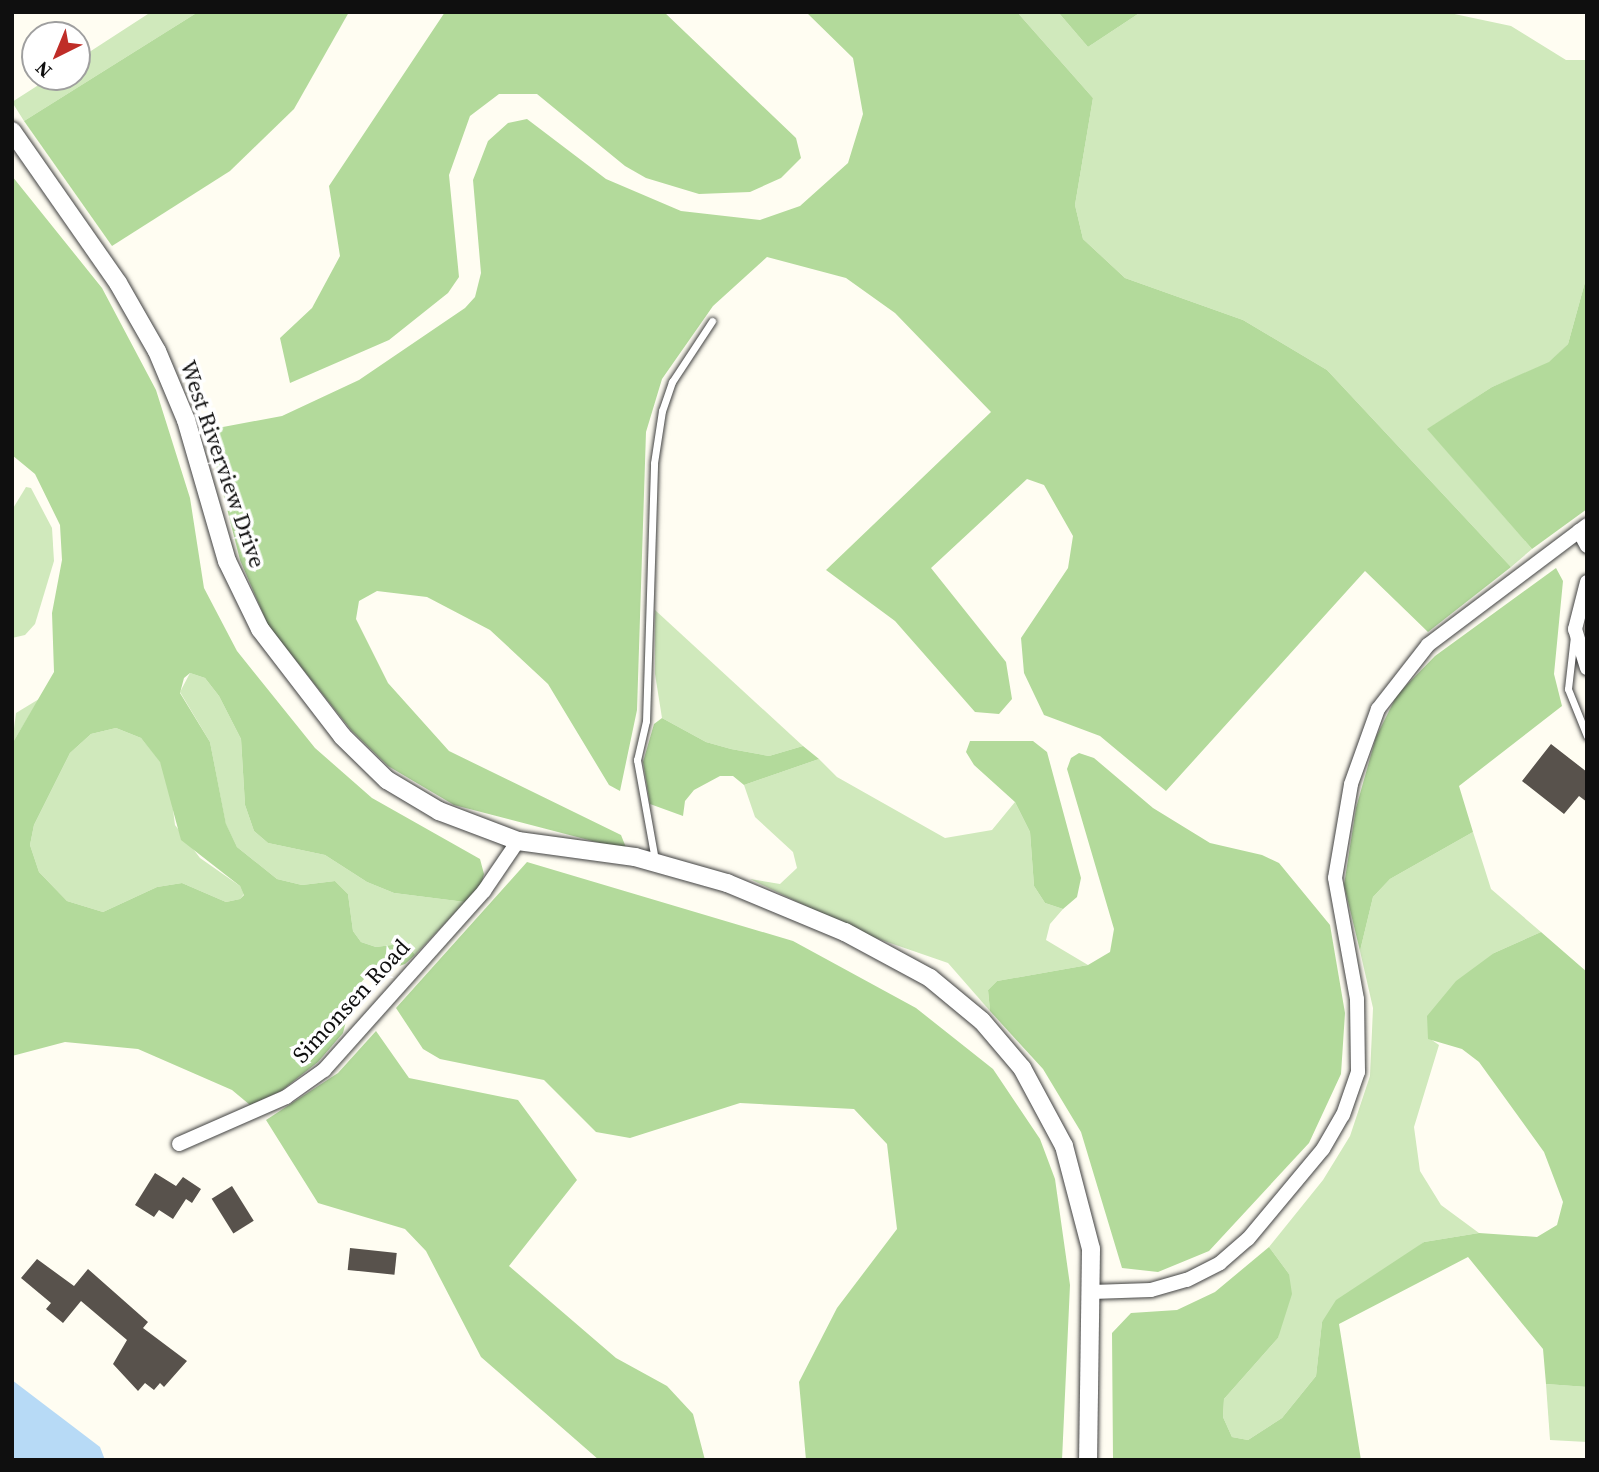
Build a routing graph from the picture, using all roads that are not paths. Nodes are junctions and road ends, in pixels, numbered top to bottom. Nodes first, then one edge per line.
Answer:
1 (12, 131) edge
2 (712, 321) dead end
3 (1583, 528) edge
4 (1587, 546) edge
5 (1587, 582) edge
6 (1575, 629) junction
7 (1587, 668) edge
8 (1587, 736) edge
9 (518, 841) junction
10 (656, 864) junction
11 (179, 1144) dead end
12 (1092, 1292) junction
13 (1088, 1460) edge

1 - 9 street, West Riverview Drive
2 - 10 lane
3 - 4 street
3 - 12 street
5 - 6 street
6 - 7 street
6 - 8 lane
9 - 10 street, West Riverview Drive
9 - 11 street, Simonsen Road
10 - 12 street, West Riverview Drive
12 - 13 street, West Riverview Drive

